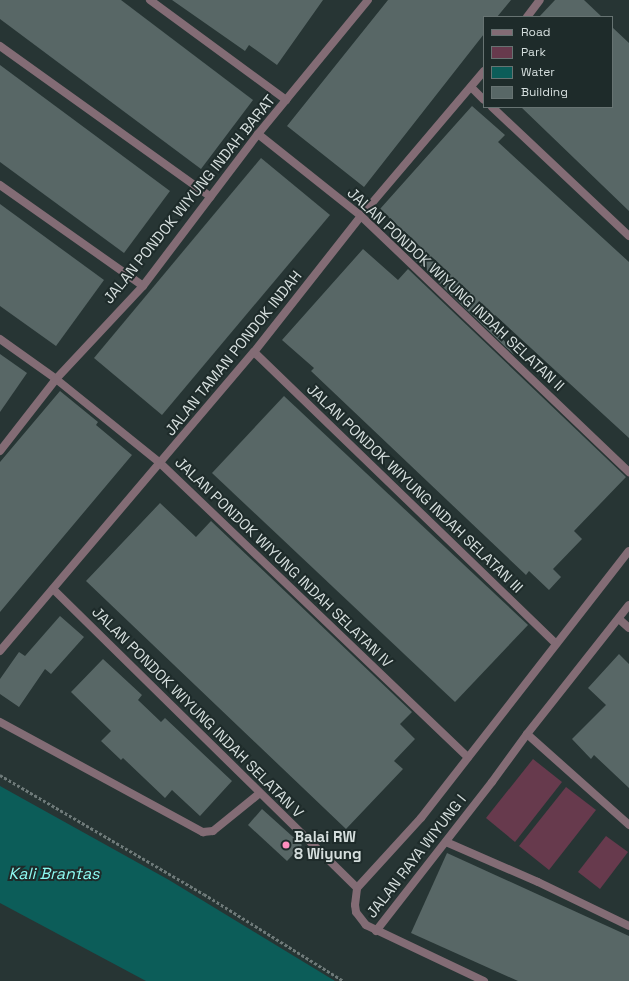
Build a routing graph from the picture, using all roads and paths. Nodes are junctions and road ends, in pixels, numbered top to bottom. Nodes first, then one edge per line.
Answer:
1 (150, 0) edge
2 (368, 0) edge
3 (540, 0) edge
4 (528, 16) edge
5 (0, 46) edge
6 (483, 72) edge
7 (471, 87) junction
8 (483, 99) edge
9 (286, 100) junction
10 (493, 108) edge
11 (258, 134) junction
12 (0, 185) edge
13 (211, 197) junction
14 (361, 216) junction
15 (629, 236) edge
16 (143, 286) junction
17 (0, 339) edge
18 (254, 352) junction
19 (56, 379) junction
20 (0, 451) edge
21 (160, 463) junction
22 (629, 472) edge
23 (629, 551) edge
24 (53, 589) junction
25 (629, 605) edge
26 (619, 619) junction
27 (629, 628) edge
28 (556, 644) junction
29 (0, 651) edge
30 (0, 722) edge
31 (527, 734) junction
32 (468, 757) junction
33 (0, 775) edge
34 (260, 793) junction
35 (629, 824) edge
36 (446, 842) junction
37 (357, 888) junction
38 (629, 926) edge
39 (376, 931) junction
40 (344, 981) edge
41 (484, 981) edge

1 - 9 street
2 - 9 street, JALAN PONDOK WIYUNG INDAH BARAT
3 - 4 street
5 - 13 street
6 - 7 street, JALAN TAMAN PONDOK INDAH
7 - 8 street
7 - 14 street, JALAN TAMAN PONDOK INDAH
9 - 11 street, JALAN PONDOK WIYUNG INDAH BARAT
10 - 15 street
11 - 13 street, JALAN PONDOK WIYUNG INDAH BARAT
11 - 14 street, JALAN PONDOK WIYUNG INDAH SELATAN II
12 - 16 street
13 - 16 street, JALAN PONDOK WIYUNG INDAH BARAT
14 - 18 street, JALAN TAMAN PONDOK INDAH
14 - 22 street, JALAN PONDOK WIYUNG INDAH SELATAN II
16 - 19 street, JALAN PONDOK WIYUNG INDAH BARAT
17 - 19 street, JALAN PONDOK WIYUNG INDAH SELATAN IV
18 - 21 street, JALAN TAMAN PONDOK INDAH
18 - 28 street, JALAN PONDOK WIYUNG INDAH SELATAN III
19 - 20 street, JALAN PONDOK WIYUNG INDAH BARAT
19 - 21 street, JALAN PONDOK WIYUNG INDAH SELATAN IV
21 - 24 street, JALAN TAMAN PONDOK INDAH
21 - 32 street, JALAN PONDOK WIYUNG INDAH SELATAN IV
23 - 28 street, JALAN RAYA WIYUNG I
24 - 29 street, JALAN TAMAN PONDOK INDAH
24 - 34 street, JALAN PONDOK WIYUNG INDAH SELATAN V
25 - 26 street, JALAN RAYA WIYUNG I
26 - 27 street
26 - 31 street, JALAN RAYA WIYUNG I
28 - 32 street, JALAN RAYA WIYUNG I
30 - 34 street
31 - 35 street
31 - 36 street, JALAN RAYA WIYUNG I
32 - 37 street, JALAN RAYA WIYUNG I
33 - 40 path
34 - 37 street, JALAN PONDOK WIYUNG INDAH SELATAN V
36 - 38 street
36 - 39 street, JALAN RAYA WIYUNG I
37 - 39 street, JALAN RAYA WIYUNG I
39 - 41 street

